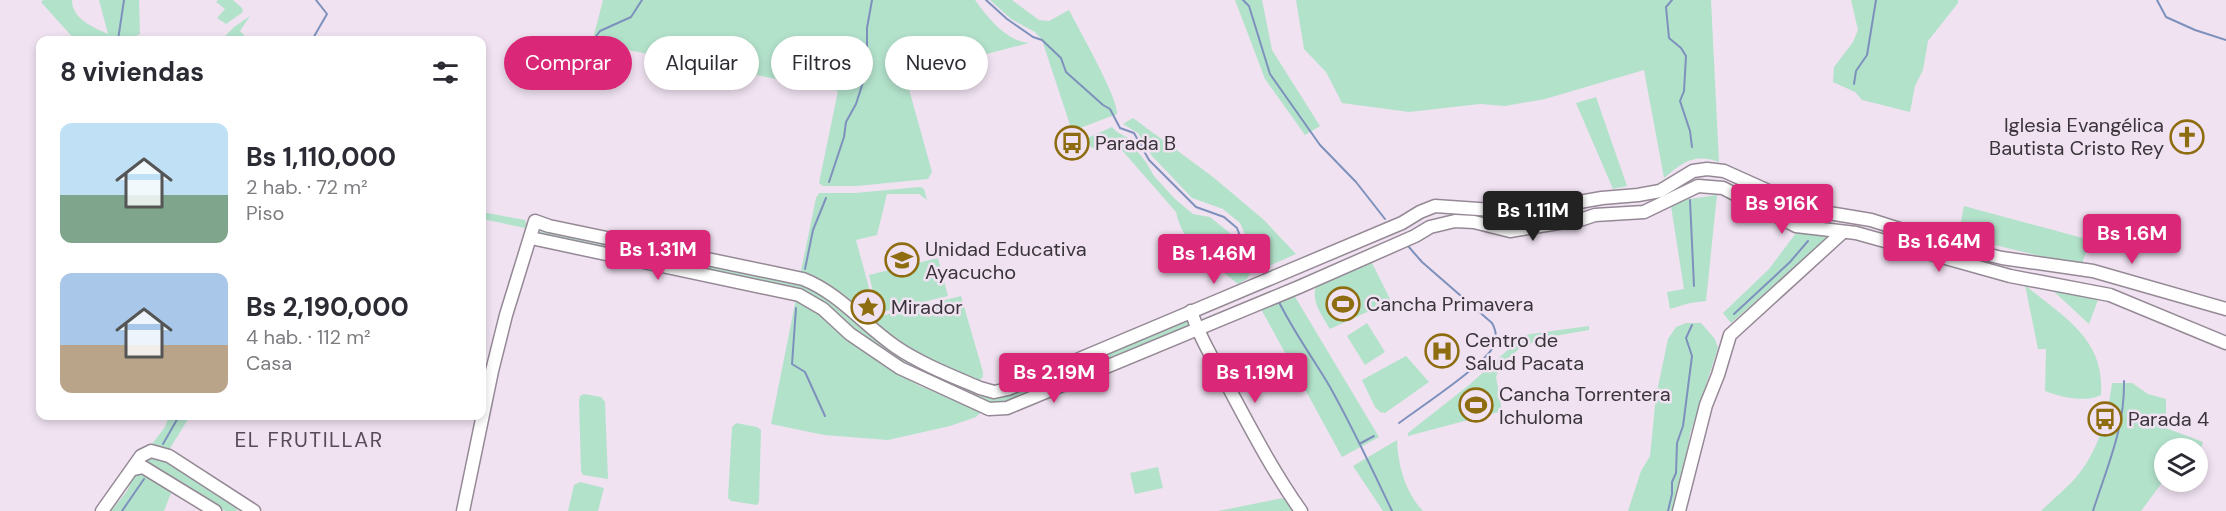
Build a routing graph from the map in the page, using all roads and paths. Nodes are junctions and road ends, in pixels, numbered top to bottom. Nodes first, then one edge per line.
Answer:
1 (1870, 220) junction
2 (1850, 233) junction
3 (531, 238) junction
4 (2015, 260) junction
5 (2010, 276) junction
6 (2226, 309) edge
7 (1191, 310) junction
8 (1197, 329) junction
9 (2226, 343) edge
10 (486, 400) edge
11 (482, 420) edge
12 (134, 469) junction
13 (102, 511) edge
14 (215, 511) edge
15 (254, 511) edge
16 (463, 511) edge
17 (1301, 511) edge
18 (1679, 511) edge

1 - 2 street
1 - 4 street
1 - 7 street
2 - 5 street
2 - 8 street
2 - 18 street
3 - 7 street
3 - 8 street
3 - 10 street
4 - 5 street
4 - 6 street
5 - 9 street
7 - 8 street
8 - 17 street
11 - 16 street
12 - 13 street
12 - 14 street
12 - 15 street

